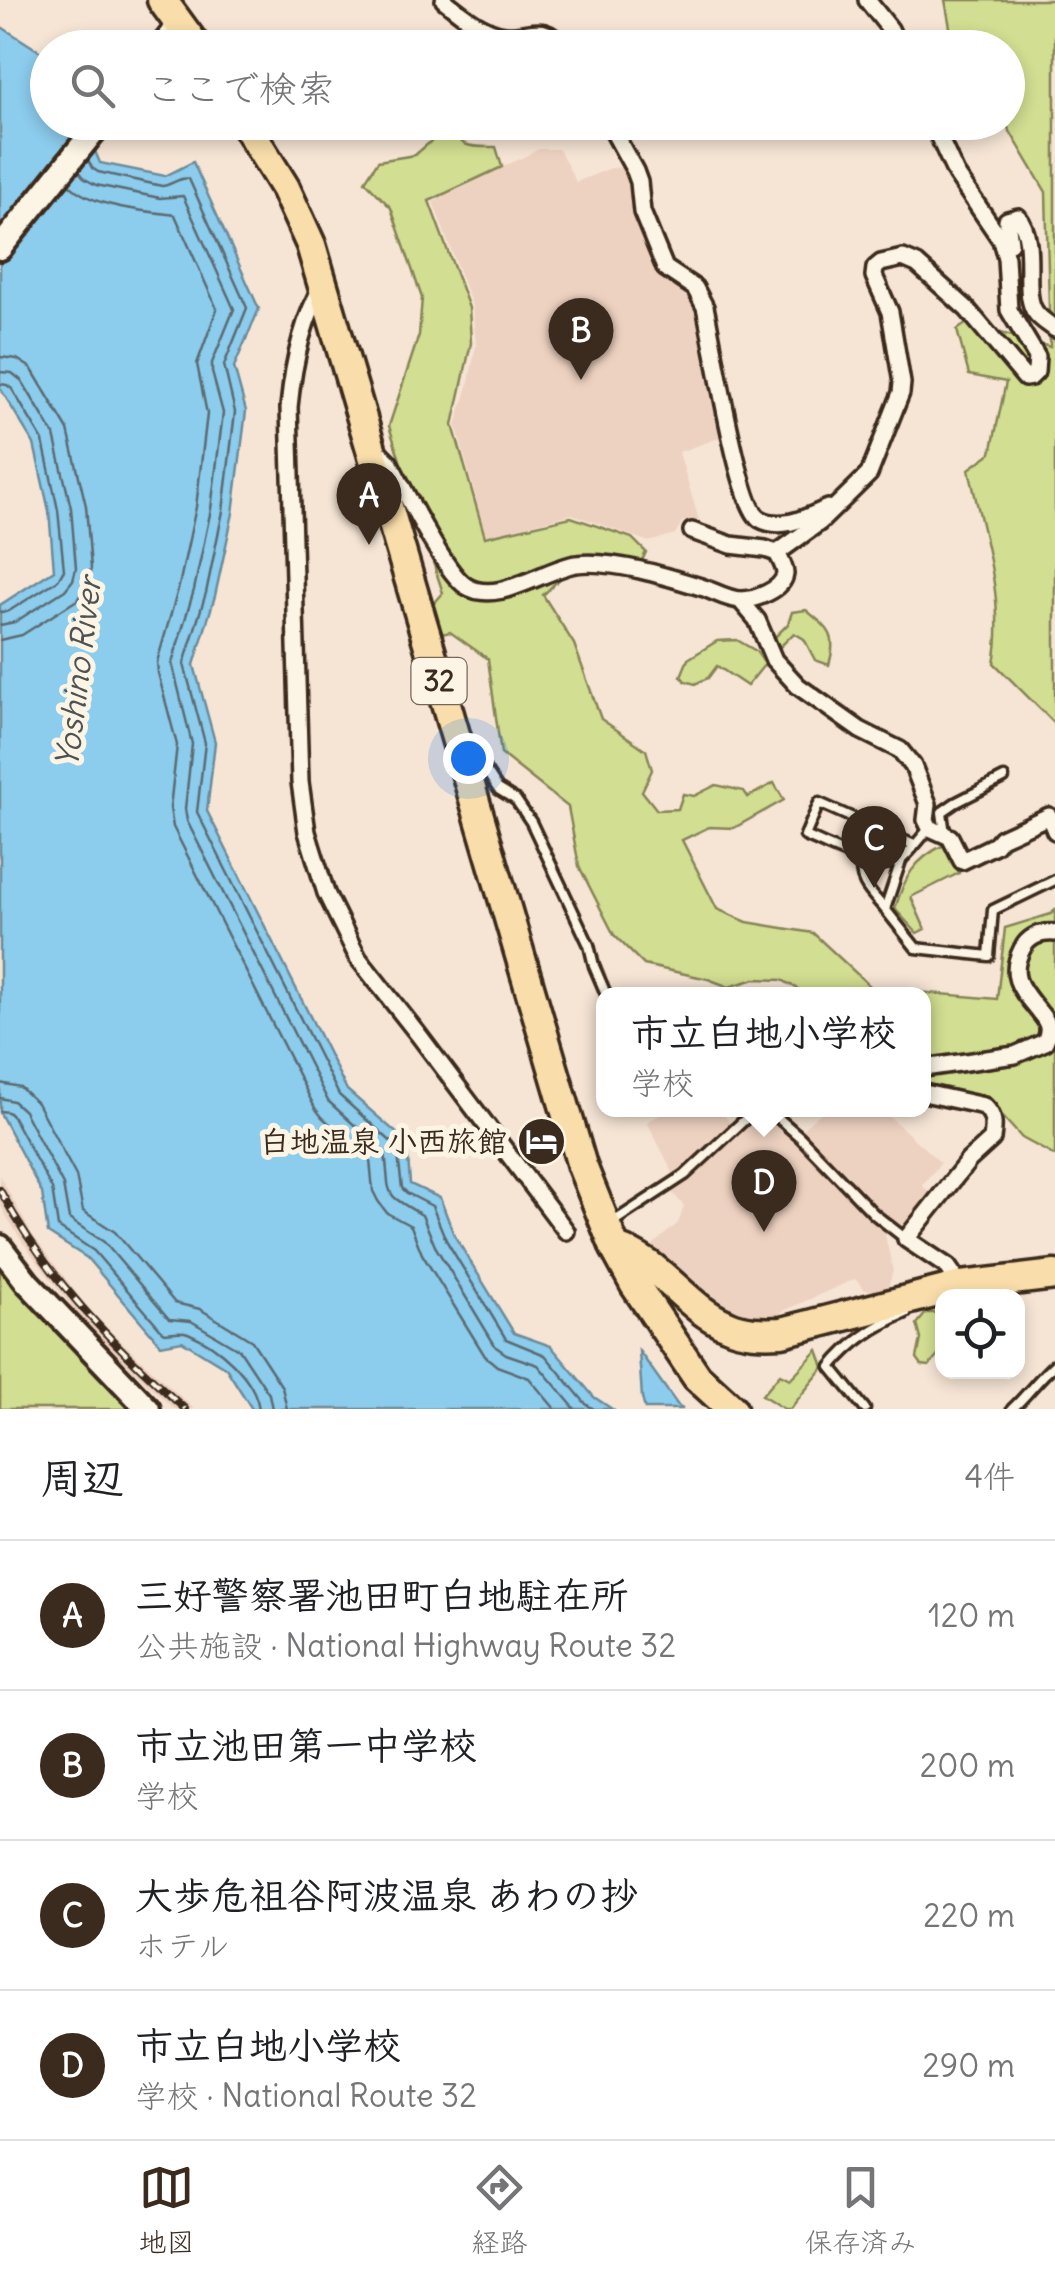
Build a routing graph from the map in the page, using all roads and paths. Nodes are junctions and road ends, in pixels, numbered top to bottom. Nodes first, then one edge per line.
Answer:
1 (162, 0) edge
2 (444, 0) edge
3 (867, 0) edge
4 (181, 23) junction
5 (175, 30) edge
6 (185, 30) edge
7 (492, 30) edge
8 (890, 30) edge
9 (86, 140) edge
10 (255, 140) edge
11 (618, 140) edge
12 (940, 140) edge
13 (0, 248) edge
14 (1006, 258) junction
15 (323, 285) junction
16 (1055, 329) edge
17 (370, 443) junction
18 (836, 504) junction
19 (692, 531) dead end
20 (776, 553) junction
21 (740, 600) junction
22 (459, 748) junction
23 (1004, 778) dead end
24 (938, 831) junction
25 (1055, 831) edge
26 (914, 845) junction
27 (863, 860) junction
28 (901, 861) junction
29 (1055, 880) edge
30 (885, 909) junction
31 (1055, 934) edge
32 (603, 987) edge
33 (931, 1067) edge
34 (931, 1095) edge
35 (747, 1117) edge
36 (777, 1117) edge
37 (566, 1231) dead end
38 (610, 1238) junction
39 (906, 1239) junction
40 (0, 1247) edge
41 (1055, 1275) edge
42 (961, 1286) junction
43 (918, 1304) junction
44 (670, 1336) junction
45 (1055, 1364) edge
46 (148, 1409) edge
47 (732, 1409) edge
48 (757, 1409) edge
49 (864, 1409) edge
50 (1012, 1409) edge

1 - 4 highway
2 - 7 street
3 - 8 street
4 - 5 street
4 - 6 highway
9 - 13 street
10 - 15 highway, 32
11 - 18 street
12 - 14 street
14 - 16 street
14 - 18 street
15 - 17 highway, 32
15 - 37 street
17 - 21 street
17 - 22 highway, 32
18 - 20 street
19 - 20 street
20 - 21 street
21 - 24 street
22 - 32 lane
22 - 38 highway, 32
23 - 24 lane
24 - 25 street
24 - 26 lane
26 - 27 lane
26 - 28 lane
27 - 28 lane
27 - 30 lane
28 - 30 lane
29 - 30 lane
31 - 33 street
34 - 39 street
35 - 38 lane
36 - 39 lane
38 - 43 highway
38 - 44 highway, 32
39 - 42 street
40 - 46 street
41 - 42 highway
42 - 43 highway
43 - 49 lane
44 - 47 highway, 32
44 - 48 highway, 32
45 - 50 lane

